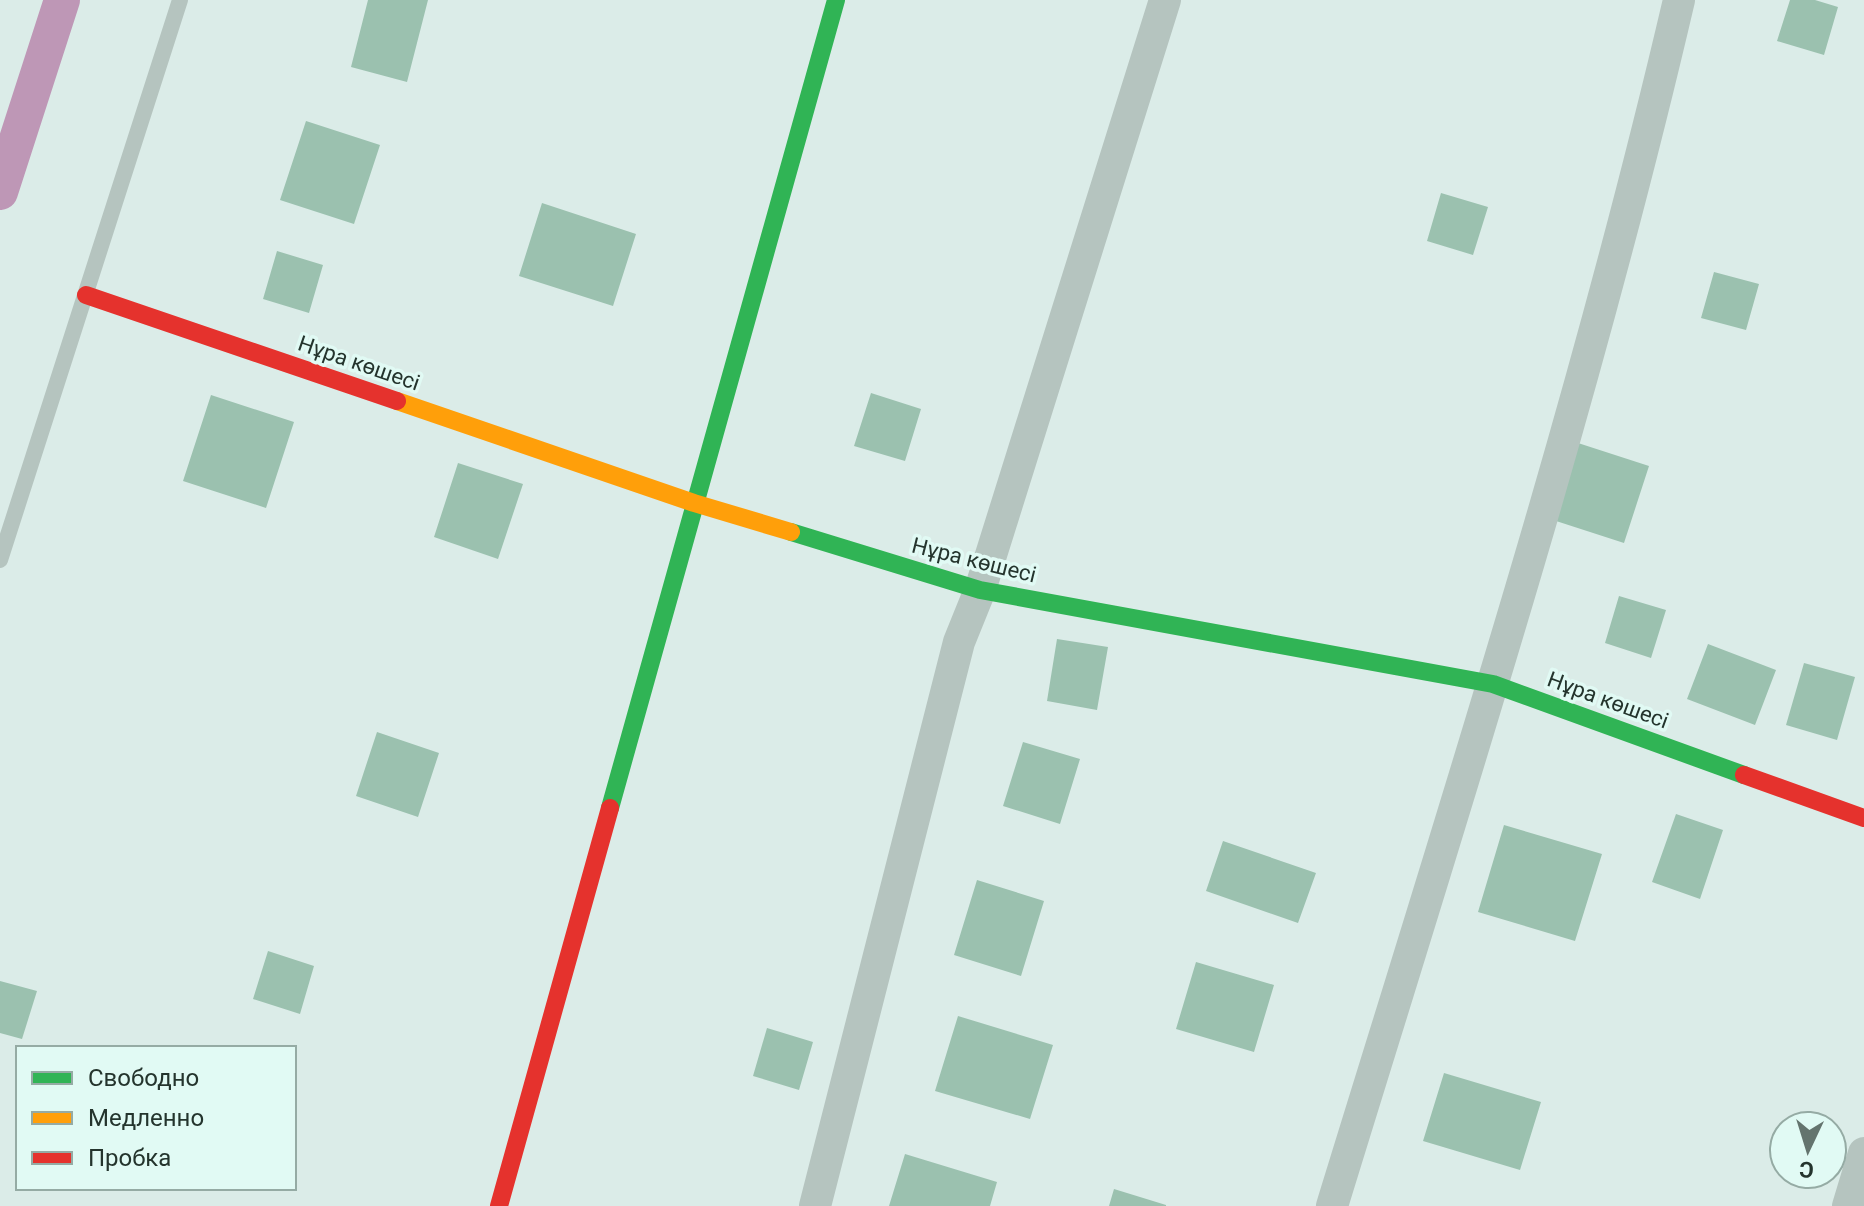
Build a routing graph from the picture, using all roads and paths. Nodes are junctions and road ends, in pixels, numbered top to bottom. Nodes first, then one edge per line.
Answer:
1 (180, 0) edge
2 (836, 0) edge
3 (1165, 0) edge
4 (1679, 0) edge
5 (86, 295) junction
6 (694, 503) junction
7 (0, 560) edge
8 (980, 590) junction
9 (1493, 684) junction
10 (1864, 818) edge
11 (1864, 1153) edge
12 (499, 1206) edge
13 (815, 1206) edge
14 (1332, 1206) edge
15 (1848, 1206) edge

1 - 5 lane
2 - 6 street
3 - 8 street
4 - 9 street
5 - 6 street, Нұра көшесі
5 - 7 lane
6 - 8 street, Нұра көшесі
6 - 12 street
8 - 9 street, Нұра көшесі
8 - 13 street
9 - 10 street, Нұра көшесі
9 - 14 street
11 - 15 street

